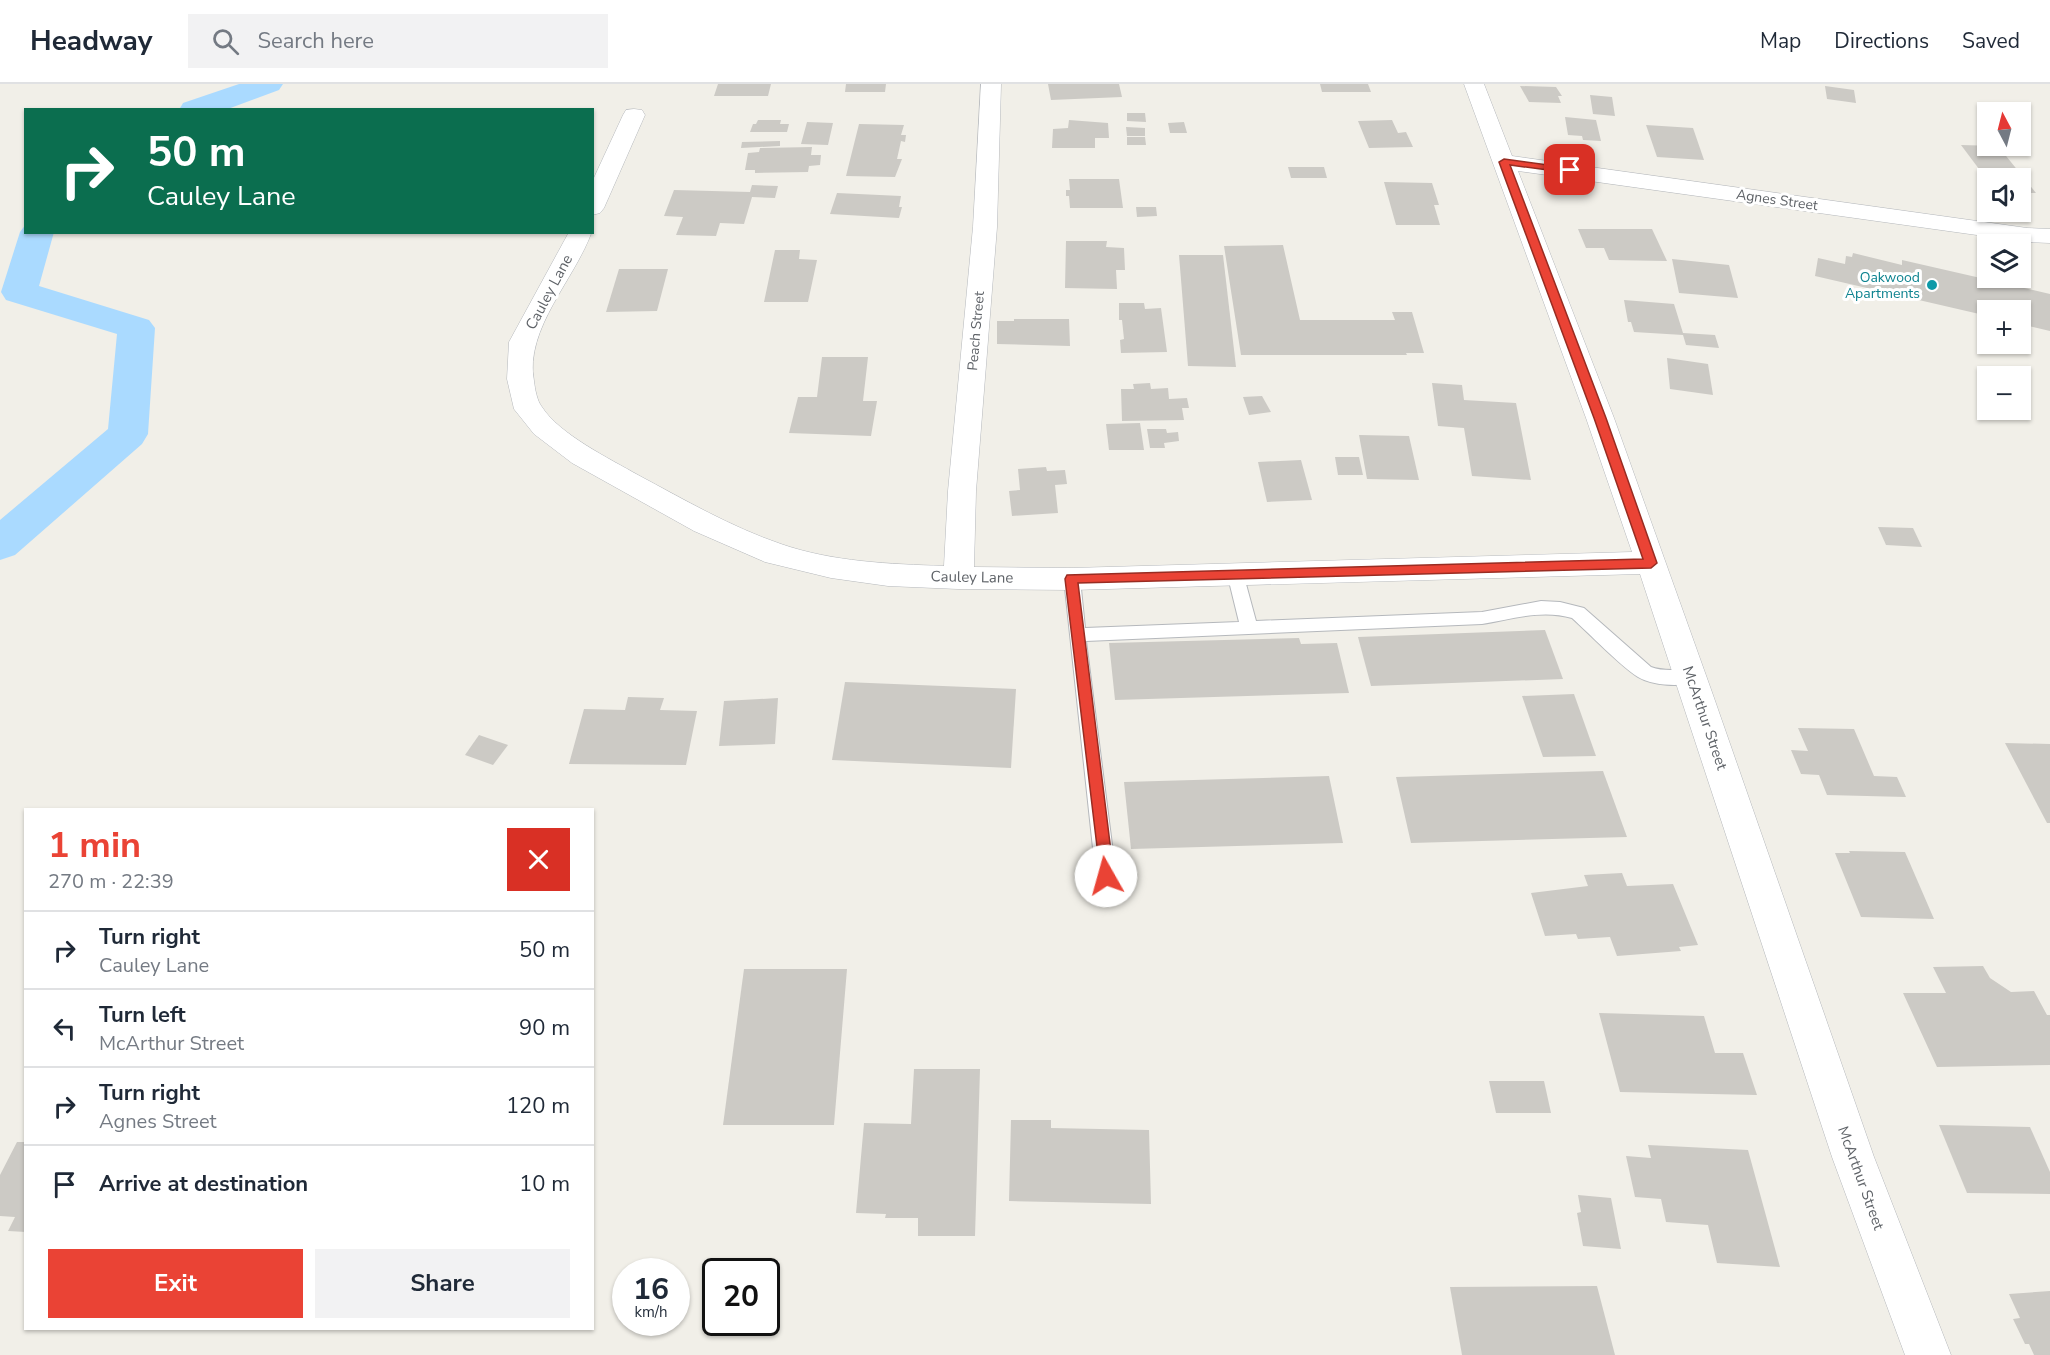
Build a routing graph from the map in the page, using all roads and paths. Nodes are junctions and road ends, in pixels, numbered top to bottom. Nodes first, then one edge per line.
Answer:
1 (992, 84) edge
2 (1474, 84) edge
3 (634, 115) dead end
4 (1504, 162) junction
5 (594, 204) edge
6 (580, 234) edge
7 (2050, 236) edge
8 (1651, 563) junction
9 (1235, 573) junction
10 (958, 578) junction
11 (1072, 579) junction
12 (1249, 628) junction
13 (1077, 635) junction
14 (1691, 677) junction
15 (1106, 876) dead end
16 (1928, 1355) edge

1 - 10 street, Peach Street
2 - 4 street, McArthur Street
3 - 5 street
4 - 7 street, Agnes Street
4 - 8 street, McArthur Street
6 - 10 street, Cauley Lane
8 - 9 street, Cauley Lane
8 - 14 street, McArthur Street
9 - 11 street, Cauley Lane
9 - 12 lane
10 - 11 street, Cauley Lane
11 - 13 lane
12 - 13 lane
12 - 14 lane
13 - 15 lane
14 - 16 street, McArthur Street

